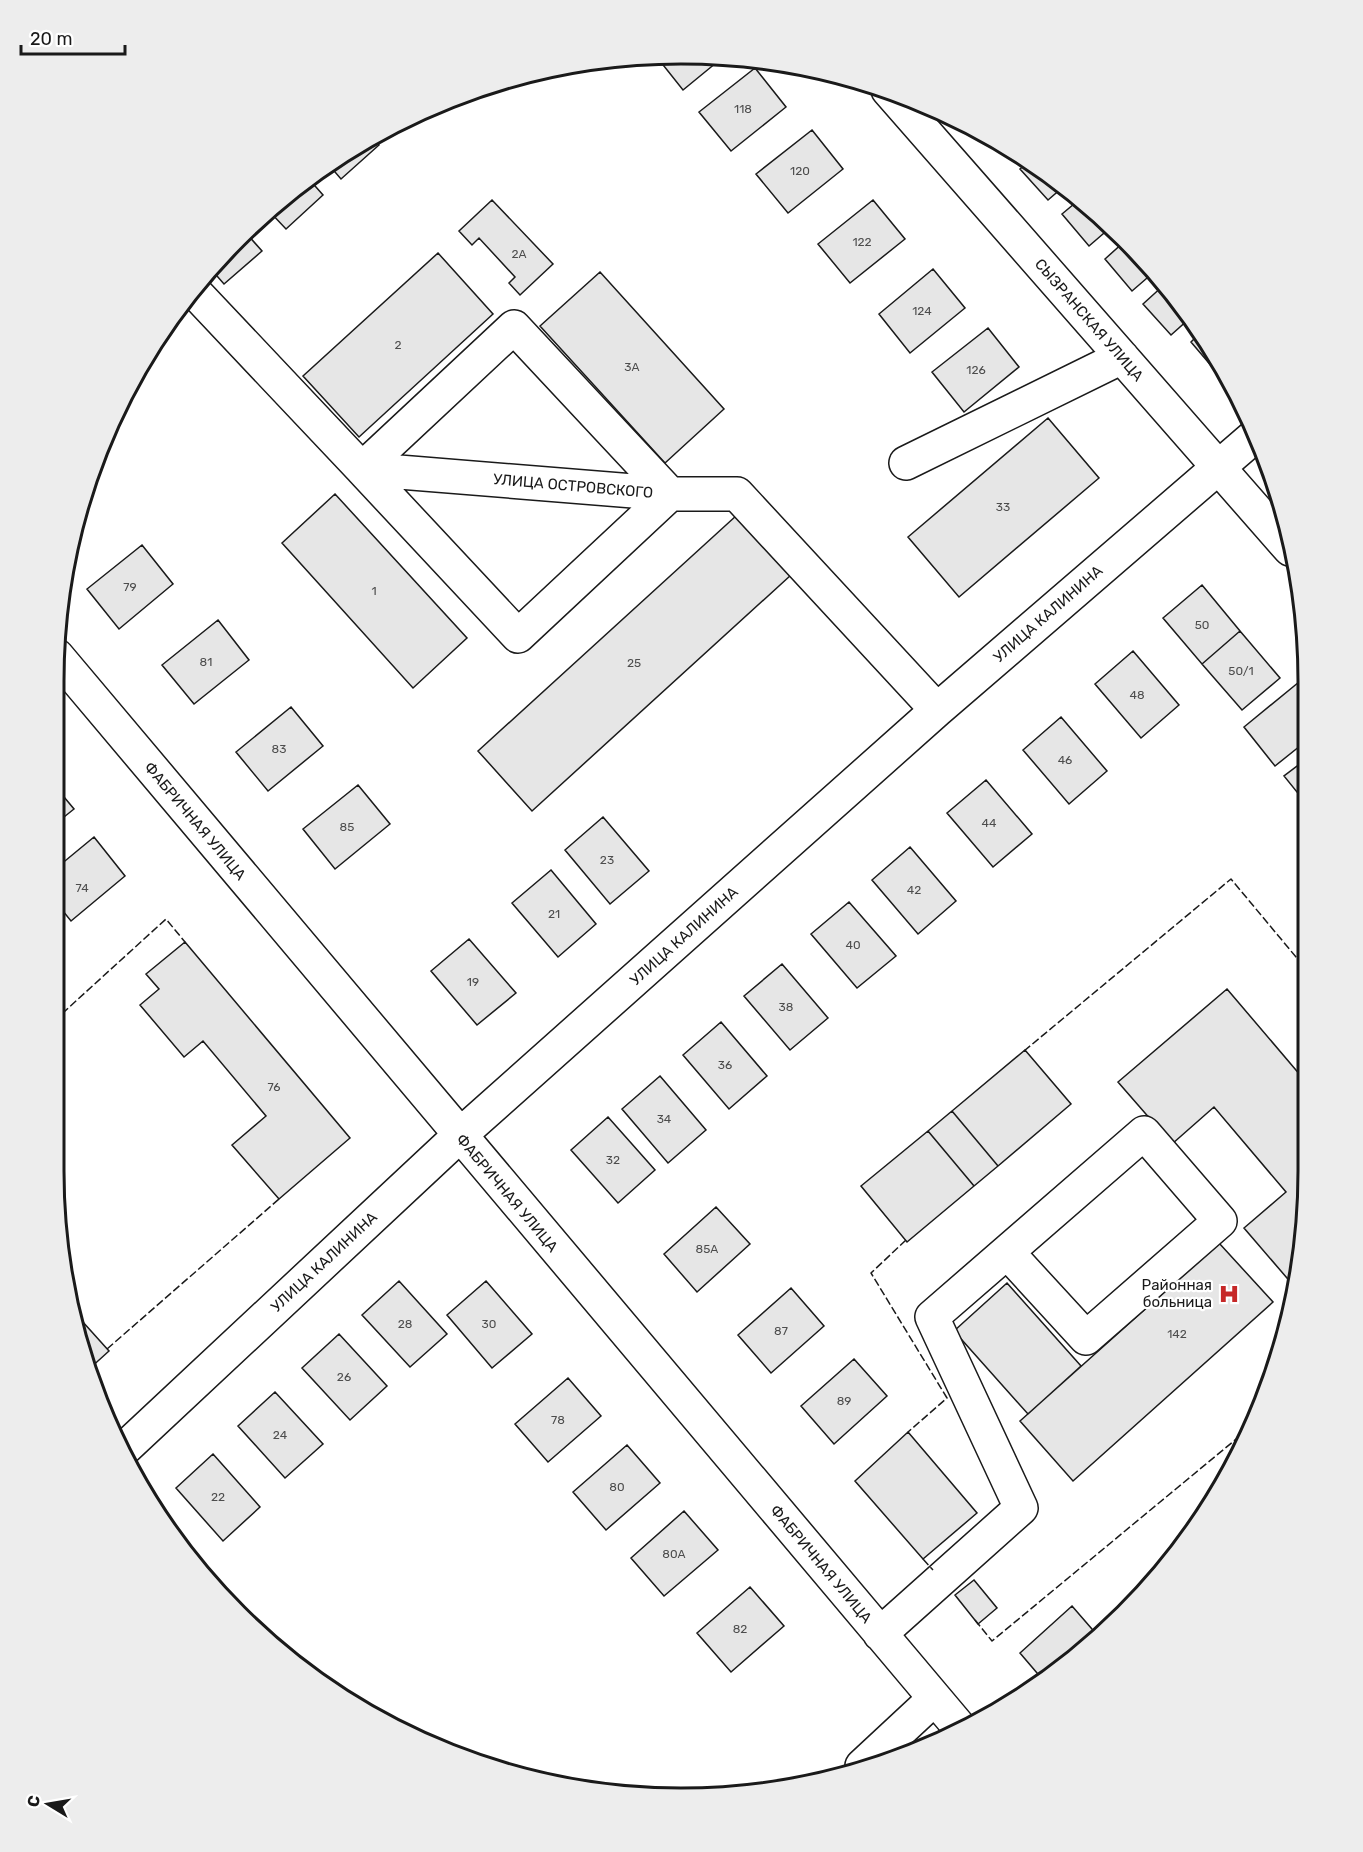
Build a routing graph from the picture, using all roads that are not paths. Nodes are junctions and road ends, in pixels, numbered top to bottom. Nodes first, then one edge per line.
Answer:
1 (901, 105) edge
2 (200, 297) edge
3 (1122, 357) junction
4 (1250, 440) edge
5 (906, 463) dead end
6 (1219, 467) junction
7 (362, 469) junction
8 (670, 494) junction
9 (1281, 539) edge
10 (65, 665) edge
11 (937, 710) junction
12 (459, 1136) junction
13 (1007, 1252) junction
14 (129, 1445) edge
15 (880, 1634) junction
16 (934, 1699) junction
17 (956, 1723) edge
18 (870, 1758) edge

1 - 3 street, СЫЗРАНСКАЯ УЛИЦА
2 - 7 street
3 - 5 street
3 - 6 street, СЫЗРАНСКАЯ УЛИЦА
4 - 6 street, УЛИЦА КАЛИНИНА
6 - 9 street, СЫЗРАНСКАЯ УЛИЦА
6 - 11 street, УЛИЦА КАЛИНИНА
7 - 8 street, УЛИЦА ОСТРОВСКОГО
7 - 8 street
7 - 8 street
8 - 11 street, УЛИЦА ОСТРОВСКОГО
10 - 12 street, ФАБРИЧНАЯ УЛИЦА
11 - 12 street, УЛИЦА КАЛИНИНА
12 - 14 street, УЛИЦА КАЛИНИНА
12 - 15 street, ФАБРИЧНАЯ УЛИЦА
13 - 13 street
13 - 15 street
15 - 16 street, ФАБРИЧНАЯ УЛИЦА
16 - 17 street, ФАБРИЧНАЯ УЛИЦА
16 - 18 street

